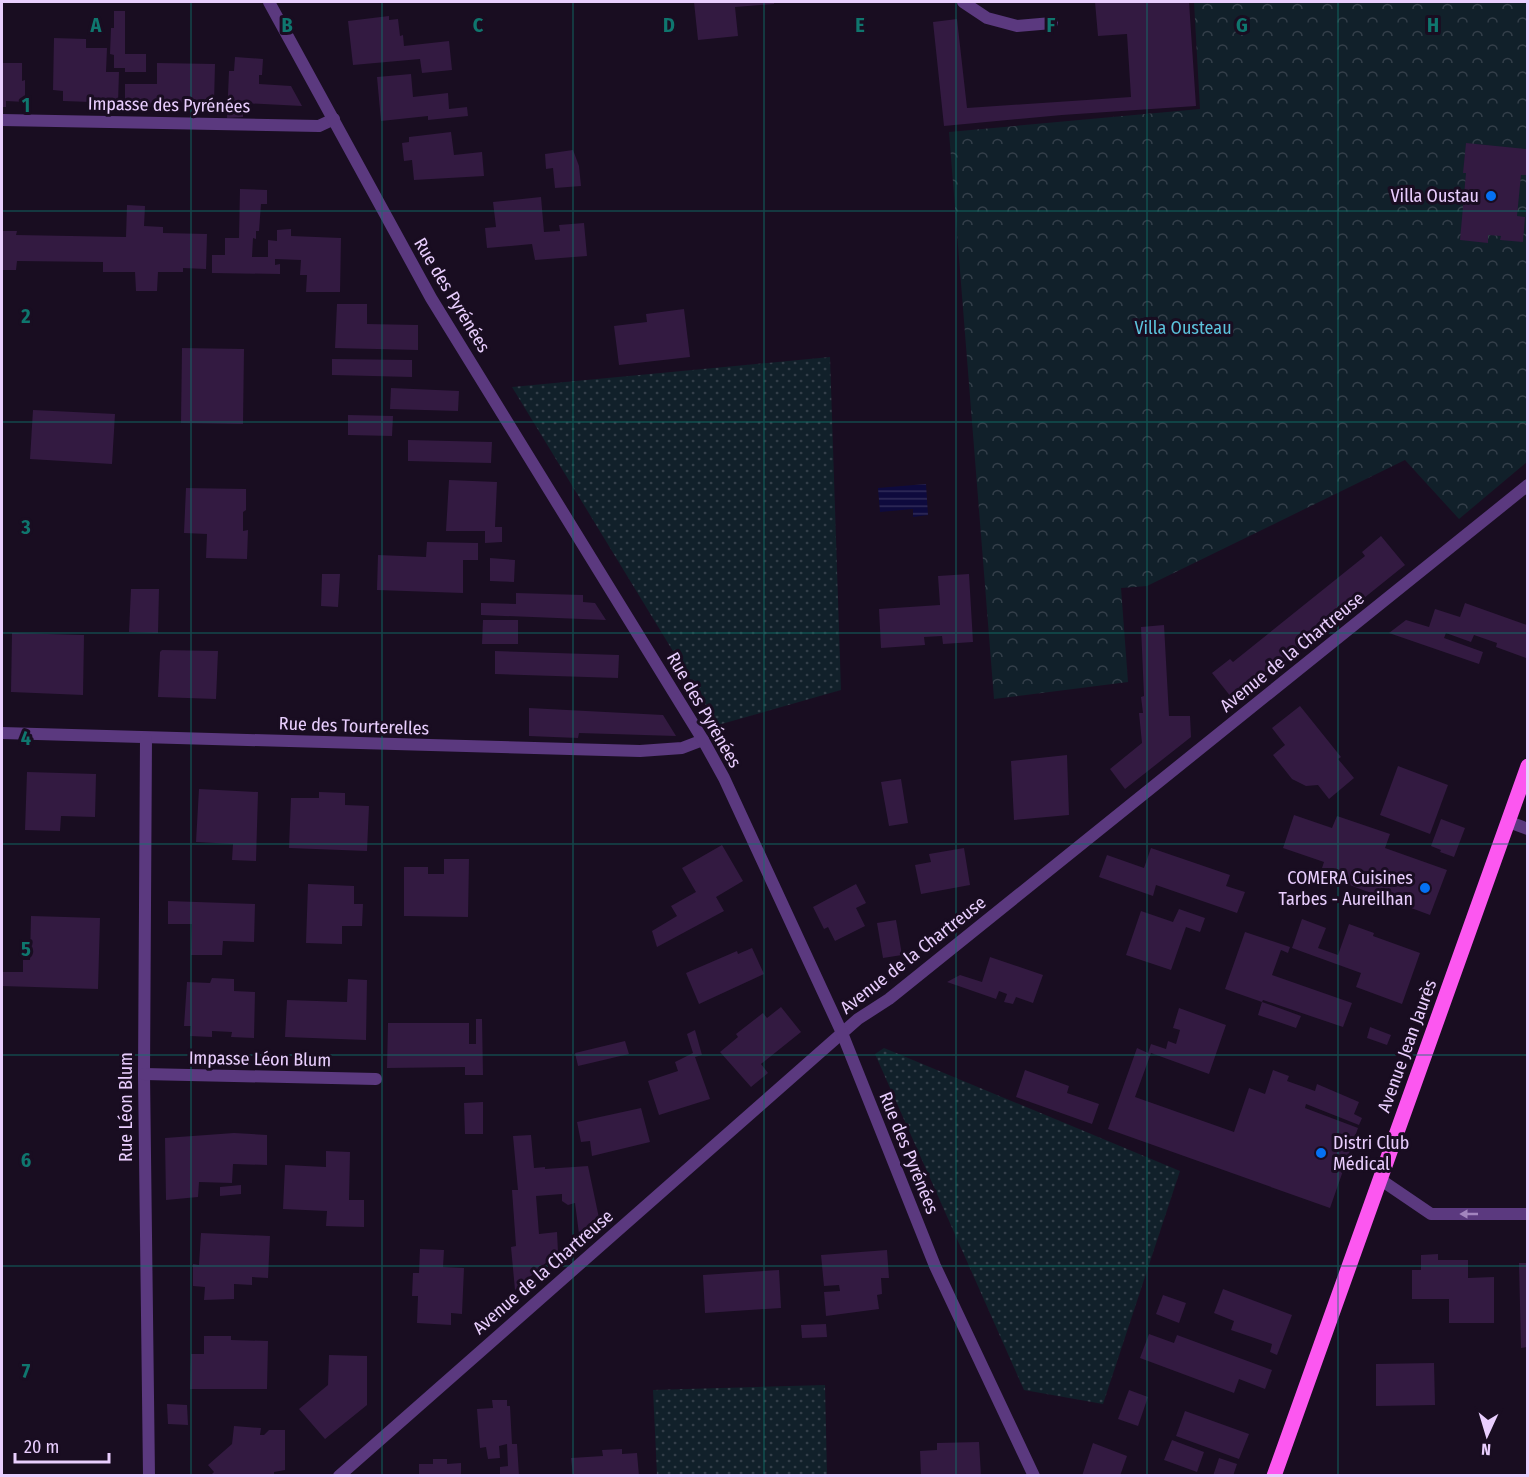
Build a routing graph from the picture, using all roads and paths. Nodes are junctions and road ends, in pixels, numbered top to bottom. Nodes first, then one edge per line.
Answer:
1 (269, 2) edge
2 (963, 2) edge
3 (1052, 23) dead end
4 (334, 119) junction
5 (2, 120) edge
6 (1527, 485) edge
7 (2, 733) edge
8 (146, 738) junction
9 (703, 740) junction
10 (1527, 766) edge
11 (1509, 822) junction
12 (1527, 829) edge
13 (842, 1033) junction
14 (144, 1074) junction
15 (376, 1079) dead end
16 (1381, 1180) junction
17 (1527, 1214) edge
18 (149, 1476) edge
19 (339, 1476) edge
20 (1034, 1476) edge
21 (1274, 1476) edge

1 - 4 street, Rue des Pyrénées
2 - 3 street
4 - 5 street, Impasse des Pyrénées
4 - 9 street, Rue des Pyrénées
6 - 13 street, Avenue de la Chartreuse
7 - 8 street, Rue des Tourterelles
8 - 9 street, Rue des Tourterelles
8 - 14 street, Rue Léon Blum
9 - 13 street, Rue des Pyrénées
10 - 11 main road, Avenue Jean Jaurès
11 - 12 street
11 - 16 main road, Avenue Jean Jaurès
13 - 19 street, Avenue de la Chartreuse
13 - 20 street, Rue des Pyrénées
14 - 15 street, Impasse Léon Blum
14 - 18 street, Rue Léon Blum
17 -> 16 street
16 - 21 main road, Avenue Jean Jaurès

